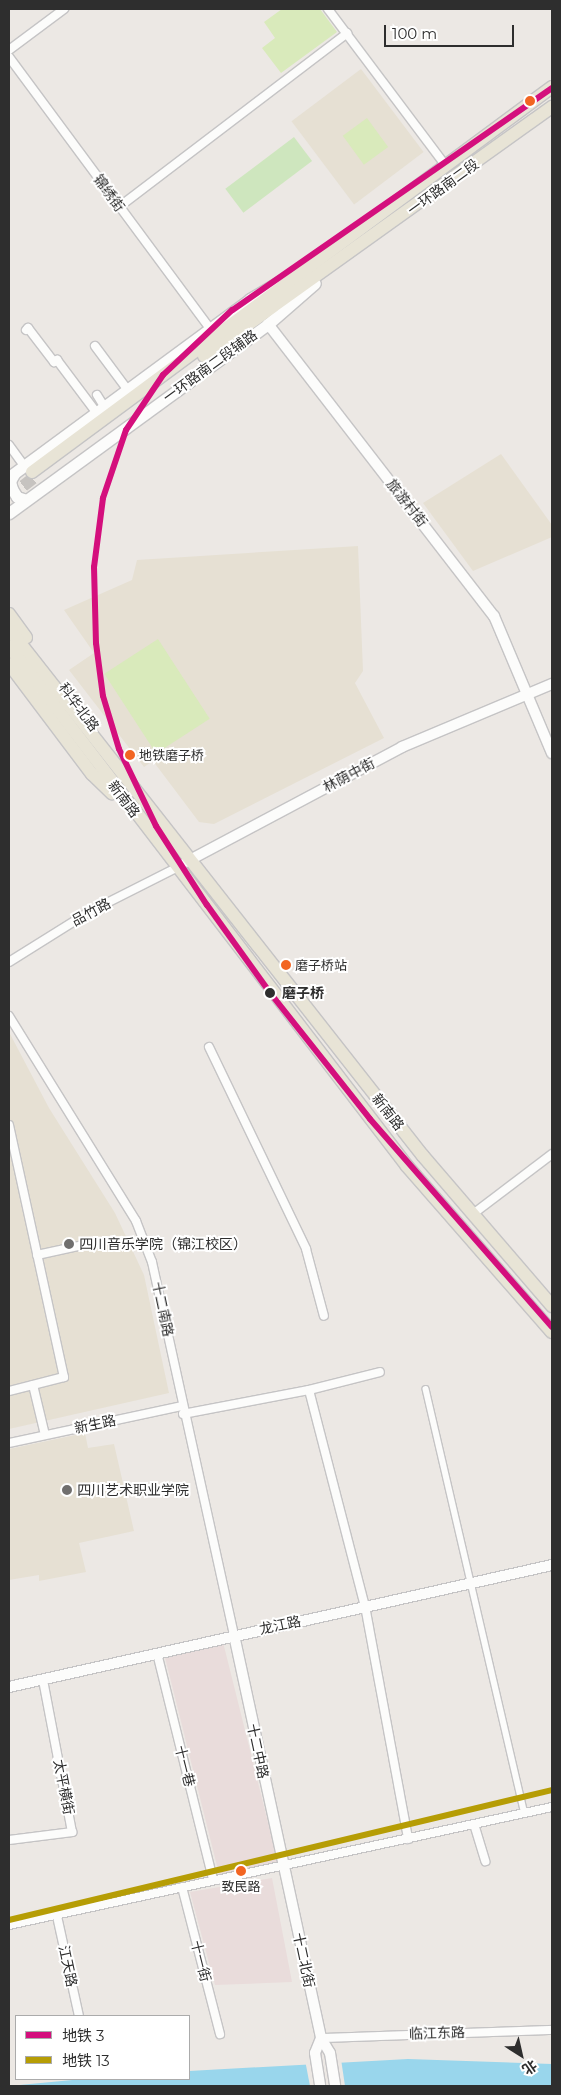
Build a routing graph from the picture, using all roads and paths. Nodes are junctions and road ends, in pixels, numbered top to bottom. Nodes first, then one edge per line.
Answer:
1 (64, 9) edge
2 (328, 9) edge
3 (347, 33) junction
4 (9, 50) edge
5 (9, 57) edge
6 (552, 87) edge
7 (552, 107) edge
8 (446, 166) junction
9 (119, 207) junction
10 (320, 257) junction
11 (334, 266) junction
12 (268, 324) junction
13 (26, 330) dead end
14 (210, 330) junction
15 (96, 346) dead end
16 (127, 389) junction
17 (97, 395) dead end
18 (100, 409) junction
19 (9, 445) edge
20 (31, 471) junction
21 (11, 475) edge
22 (26, 500) junction
23 (9, 513) edge
24 (9, 614) edge
25 (9, 620) edge
26 (14, 629) edge
27 (9, 646) edge
28 (19, 660) edge
29 (552, 684) edge
30 (526, 693) junction
31 (552, 753) edge
32 (148, 802) junction
33 (191, 859) junction
34 (176, 868) junction
35 (9, 962) edge
36 (9, 1016) edge
37 (209, 1047) dead end
38 (9, 1125) edge
39 (552, 1154) edge
40 (473, 1214) junction
41 (92, 1243) dead end
42 (37, 1255) junction
43 (552, 1306) edge
44 (324, 1316) dead end
45 (552, 1332) edge
46 (380, 1372) dead end
47 (33, 1385) junction
48 (426, 1389) dead end
49 (309, 1390) junction
50 (9, 1391) edge
51 (183, 1410) junction
52 (45, 1435) junction
53 (9, 1442) edge
54 (552, 1565) edge
55 (472, 1582) junction
56 (365, 1606) junction
57 (234, 1635) junction
58 (157, 1653) junction
59 (43, 1680) junction
60 (9, 1687) edge
61 (552, 1806) edge
62 (525, 1813) junction
63 (474, 1824) junction
64 (408, 1839) junction
65 (9, 1840) edge
66 (485, 1861) dead end
67 (282, 1867) junction
68 (213, 1879) junction
69 (182, 1887) junction
70 (57, 1916) junction
71 (9, 1926) edge
72 (78, 2015) edge
73 (552, 2030) edge
74 (220, 2034) dead end
75 (321, 2038) junction
76 (320, 2086) edge
77 (335, 2086) edge

1 - 4 street
2 - 3 street
3 - 8 street
3 - 9 street
5 - 9 street, 锦绣街
6 - 8 main road, 一环路南二段
7 - 11 main road, 一环路南二段
8 - 10 main road, 一环路南二段
9 - 14 street, 锦绣街
10 - 14 main road
10 - 20 main road, 一环路南二段
11 - 12 main road, 一环路南二段辅路
11 - 20 main road, 一环路南二段
12 - 22 main road, 一环路南二段辅路
12 - 30 street, 旅游村街
13 - 18 street
14 - 16 main road
15 - 16 street
16 - 18 main road
17 - 18 street
18 - 20 main road
19 - 20 street
20 - 21 main road
21 - 22 main road
22 - 23 main road, 一环路南二段辅路
24 - 26 main road, 科华北路
25 - 26 main road
26 - 28 main road, 科华北路
26 - 32 main road, 科华北路
27 - 28 main road
28 - 32 main road, 新南路
28 - 34 main road, 新南路
29 - 30 street, 林荫中街
30 - 31 street, 旅游村街
30 - 33 street, 林荫中街
32 - 33 main road, 新南路
33 - 34 street, 林荫中街
33 - 40 main road, 新南路
34 - 35 street, 品竹路
34 - 45 main road, 新南路
36 - 51 street, 十二南路
37 - 44 street
38 - 42 street
39 - 40 street
40 - 43 main road, 新南路
41 - 42 street
42 - 47 street
46 - 49 street, 新生路
47 - 50 street
47 - 52 street
48 - 55 street
49 - 51 street, 新生路
49 - 56 street
51 - 52 street, 新生路
51 - 57 street, 十二南路
52 - 53 street, 新生路
54 - 55 street, 龙江路
55 - 56 street, 龙江路
55 - 62 street
56 - 57 street, 龙江路
56 - 64 street
57 - 58 street, 龙江路
57 - 67 street, 十二中路
58 - 59 street, 龙江路
58 - 68 street, 十一巷
59 - 60 street, 龙江路
59 - 65 street, 太平横街
61 - 62 street
62 - 63 street
63 - 64 street
63 - 66 street
64 - 67 street
67 - 68 street
67 - 75 street, 十二北街
68 - 69 street
69 - 70 street
69 - 74 street, 十一街
70 - 71 street
70 - 72 street, 江天路
73 - 75 street, 临江东路
75 - 76 street
75 - 77 street, 十二北街

